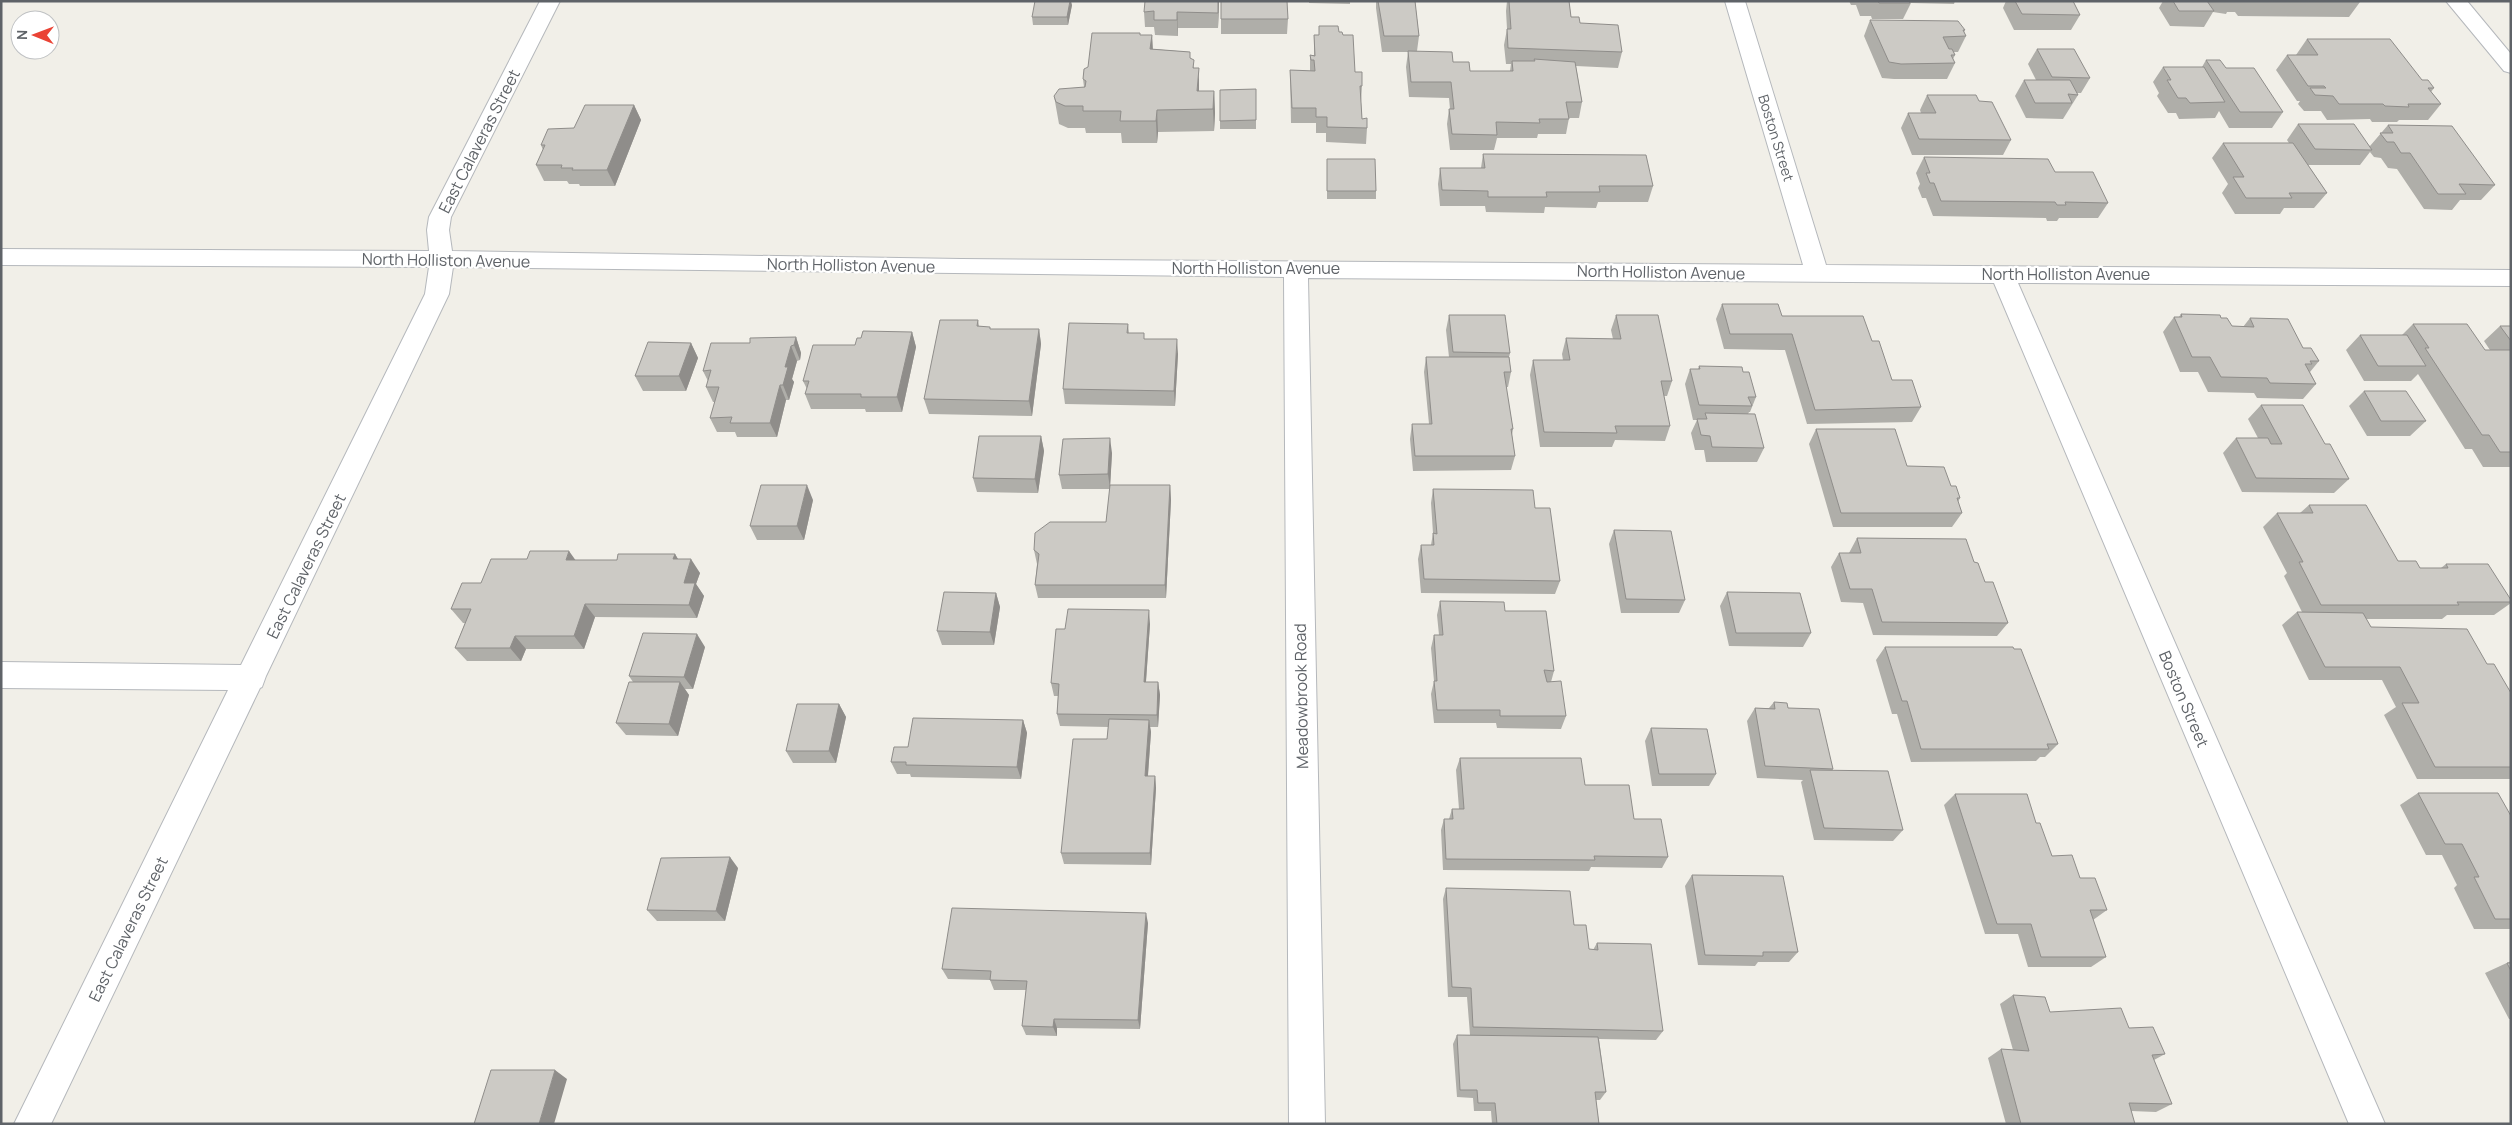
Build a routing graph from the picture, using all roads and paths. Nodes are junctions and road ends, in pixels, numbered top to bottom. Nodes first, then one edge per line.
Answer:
1 (550, 1) edge
2 (1735, 1) edge
3 (2456, 1) edge
4 (2511, 66) edge
5 (1, 258) edge
6 (442, 259) junction
7 (1296, 268) junction
8 (1817, 274) junction
9 (2002, 274) junction
10 (2511, 278) edge
11 (1, 675) edge
12 (252, 678) junction
13 (32, 1124) edge
14 (1306, 1124) edge
15 (2367, 1124) edge

1 - 6 street, East Calaveras Street
2 - 8 street, Boston Street
3 - 4 street
5 - 6 street, North Holliston Avenue
6 - 7 street, North Holliston Avenue
6 - 12 street, East Calaveras Street
7 - 8 street, North Holliston Avenue
7 - 14 street, Meadowbrook Road
8 - 9 street, North Holliston Avenue
9 - 10 street, North Holliston Avenue
9 - 15 street, Boston Street
11 - 12 street
12 - 13 street, East Calaveras Street

